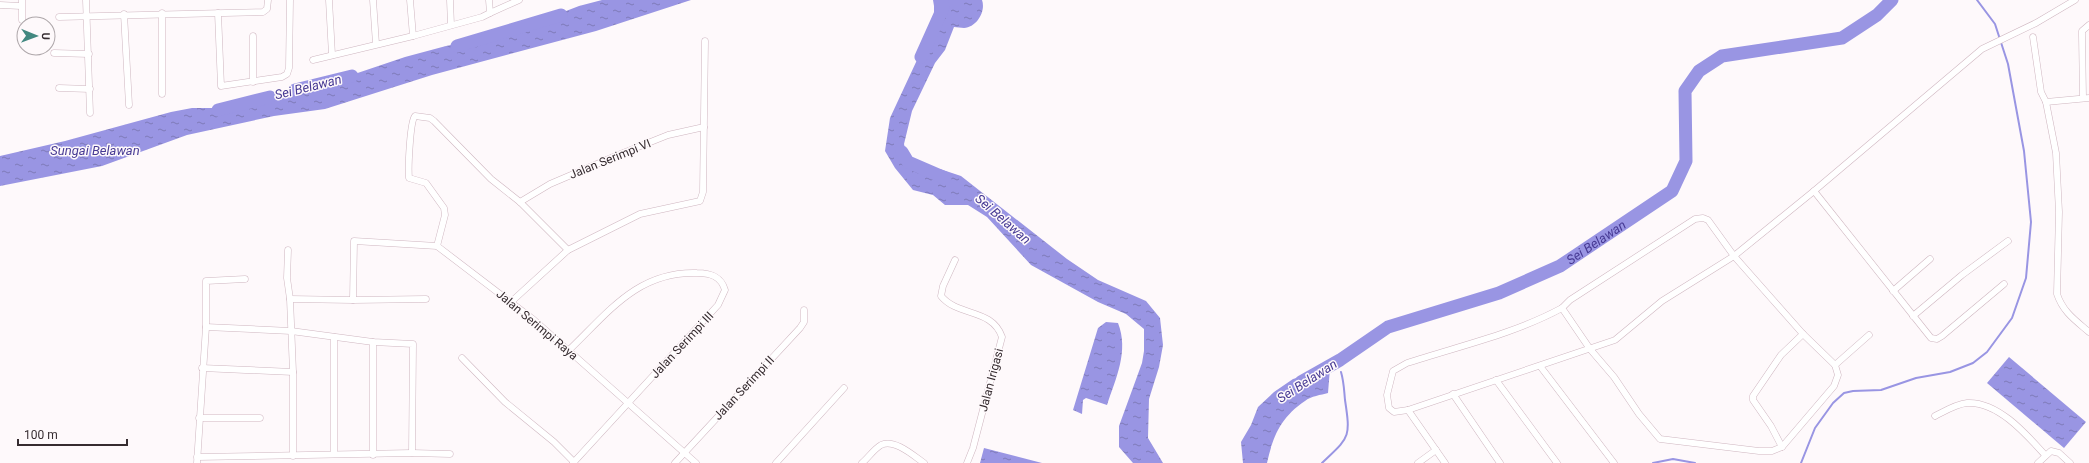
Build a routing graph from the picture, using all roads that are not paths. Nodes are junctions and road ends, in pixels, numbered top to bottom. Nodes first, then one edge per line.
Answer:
1 (86, 0) edge
2 (268, 0) edge
3 (290, 0) edge
4 (329, 0) edge
5 (373, 0) edge
6 (410, 0) edge
7 (450, 0) edge
8 (489, 0) edge
9 (519, 0) edge
10 (2075, 0) edge
11 (22, 3) edge
12 (0, 5) edge
13 (218, 13) junction
14 (490, 13) junction
15 (124, 14) junction
16 (162, 14) junction
17 (22, 16) edge
18 (87, 16) junction
19 (59, 17) dead end
20 (451, 25) junction
21 (2089, 25) edge
22 (253, 36) dead end
23 (413, 36) junction
24 (2033, 37) dead end
25 (705, 41) dead end
26 (376, 44) junction
27 (56, 53) edge
28 (89, 54) junction
29 (332, 55) junction
30 (313, 60) dead end
31 (253, 82) junction
32 (59, 88) dead end
33 (90, 89) junction
34 (162, 94) dead end
35 (2086, 98) edge
36 (2046, 102) junction
37 (129, 105) dead end
38 (90, 113) dead end
39 (704, 127) junction
40 (1814, 191) junction
41 (520, 202) junction
42 (2008, 241) dead end
43 (437, 246) junction
44 (288, 250) dead end
45 (568, 250) junction
46 (1734, 256) junction
47 (1930, 259) dead end
48 (955, 260) dead end
49 (245, 279) dead end
50 (2004, 284) dead end
51 (1893, 291) junction
52 (290, 299) junction
53 (426, 299) dead end
54 (353, 300) junction
55 (511, 302) junction
56 (1562, 308) junction
57 (804, 310) dead end
58 (1913, 316) junction
59 (206, 327) junction
60 (291, 331) junction
61 (2089, 332) edge
62 (1803, 334) junction
63 (1869, 335) dead end
64 (334, 337) junction
65 (373, 342) junction
66 (1590, 349) junction
67 (568, 351) junction
68 (462, 358) dead end
69 (1835, 365) junction
70 (1540, 366) junction
71 (202, 368) junction
72 (293, 372) junction
73 (1496, 380) junction
74 (844, 388) dead end
75 (1453, 394) junction
76 (629, 403) junction
77 (1408, 410) junction
78 (1935, 416) dead end
79 (199, 418) junction
80 (260, 418) dead end
81 (1782, 447) junction
82 (1436, 450) junction
83 (412, 453) junction
84 (685, 453) junction
85 (334, 454) junction
86 (450, 454) dead end
87 (373, 455) junction
88 (2045, 455) junction
89 (293, 456) junction
90 (197, 460) edge
91 (574, 462) edge
92 (1555, 462) edge
93 (675, 463) edge
94 (696, 463) edge
95 (776, 463) edge
96 (862, 463) edge
97 (924, 463) edge
98 (967, 463) edge
99 (1418, 463) edge
100 (1445, 463) edge
101 (1500, 463) edge
102 (1614, 463) edge
103 (2038, 463) edge
104 (2070, 463) edge

1 - 18 street
2 - 13 street
3 - 31 street
4 - 29 street
5 - 26 street
6 - 23 street
7 - 20 street
8 - 14 street
9 - 14 street
10 - 40 street
11 - 12 street
11 - 17 street
13 - 16 street
13 - 31 street
14 - 20 street
15 - 16 street
15 - 18 street
15 - 37 street
16 - 34 street
18 - 19 street
18 - 28 street
20 - 23 street
21 - 35 street
22 - 31 street
23 - 26 street
24 - 36 street
25 - 39 street
26 - 29 street
27 - 28 street
28 - 33 street
29 - 30 street
32 - 33 street
33 - 38 street
35 - 36 street
36 - 61 street
39 - 41 street, Jalan Serimpi VI
39 - 45 street
40 - 46 street
40 - 51 street
41 - 43 street
41 - 45 street
42 - 58 street
43 - 54 street
43 - 55 street, Jalan Serimpi Raya
44 - 52 street
45 - 55 street
46 - 56 street
46 - 62 street
46 - 66 street
47 - 51 street
48 - 98 street, Jalan Irigasi
49 - 59 street
50 - 58 street
51 - 58 street
52 - 54 street
52 - 60 street
53 - 54 street
55 - 67 street, Jalan Serimpi Raya
56 - 66 street
56 - 77 street
57 - 84 street, Jalan Serimpi II
59 - 60 street
59 - 71 street
60 - 64 street
60 - 72 street
62 - 69 street
62 - 81 street
63 - 69 street
64 - 65 street
64 - 85 street
65 - 83 street
65 - 87 street
66 - 70 street
66 - 81 street
67 - 76 street, Jalan Serimpi Raya
67 - 76 street, Jalan Serimpi III
68 - 91 street
69 - 81 street
70 - 73 street
70 - 102 street
71 - 72 street
71 - 79 street
72 - 89 street
73 - 75 street
73 - 92 street
74 - 95 street
75 - 77 street
75 - 101 street
76 - 84 street, Jalan Serimpi Raya
76 - 91 street, Jalan Serimpi III
77 - 82 street
78 - 88 street
79 - 80 street
79 - 90 street
82 - 99 street
82 - 100 street
83 - 86 street
83 - 87 street
84 - 93 street, Jalan Serimpi II
84 - 94 street, Jalan Serimpi Raya
85 - 87 street
85 - 89 street
88 - 103 street
88 - 104 street
89 - 90 street
96 - 97 street

